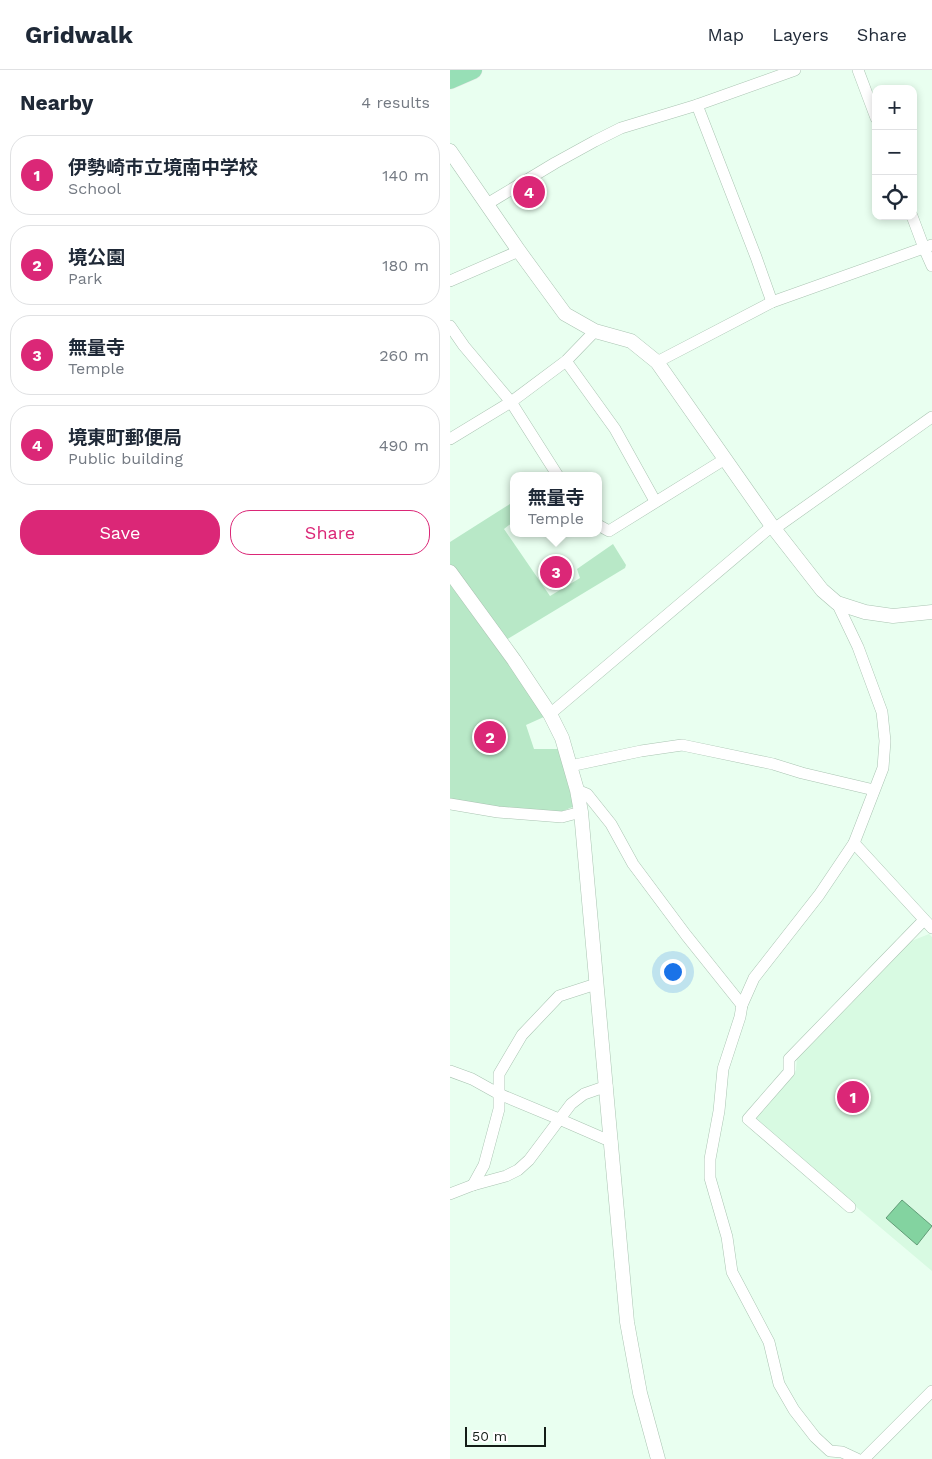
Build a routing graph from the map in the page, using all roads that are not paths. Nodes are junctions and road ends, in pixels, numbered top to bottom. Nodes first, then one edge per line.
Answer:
1 (473, 70) edge
2 (795, 70) edge
3 (858, 70) edge
4 (450, 80) edge
5 (698, 105) junction
6 (872, 107) edge
7 (450, 151) edge
8 (487, 204) junction
9 (914, 220) edge
10 (928, 247) edge
11 (519, 251) junction
12 (932, 266) edge
13 (450, 281) edge
14 (772, 302) junction
15 (450, 326) edge
16 (595, 331) junction
17 (566, 361) junction
18 (657, 362) junction
19 (511, 402) junction
20 (932, 418) edge
21 (450, 439) edge
22 (725, 459) junction
23 (555, 472) edge
24 (655, 501) junction
25 (602, 527) edge
26 (773, 528) junction
27 (450, 572) edge
28 (837, 603) junction
29 (932, 612) edge
30 (550, 714) junction
31 (570, 766) junction
32 (577, 790) junction
33 (874, 790) junction
34 (450, 804) edge
35 (581, 812) junction
36 (854, 843) junction
37 (928, 924) edge
38 (596, 984) junction
39 (742, 1005) junction
40 (450, 1071) edge
41 (607, 1086) junction
42 (499, 1094) junction
43 (559, 1119) junction
44 (612, 1142) junction
45 (473, 1185) junction
46 (450, 1194) edge
47 (850, 1207) dead end
48 (932, 1392) edge
49 (658, 1459) edge
50 (857, 1459) edge
51 (864, 1459) edge

1 - 4 main road
2 - 5 street
3 - 6 street
5 - 8 street
5 - 14 street
7 - 8 street
8 - 11 street
9 - 10 street
10 - 12 street
10 - 14 street
11 - 13 street
11 - 16 street
14 - 18 street
15 - 19 street
16 - 17 street
16 - 18 street
17 - 19 street
17 - 24 street
18 - 22 street
19 - 21 street
19 - 23 street
20 - 26 street
22 - 24 street
22 - 26 street
24 - 25 street
26 - 28 street
26 - 30 street
27 - 30 street
28 - 29 street
28 - 33 street
30 - 31 street
31 - 32 street
31 - 33 street
32 - 35 street
32 - 39 street
33 - 36 street
34 - 35 street
35 - 38 street
36 - 37 street
36 - 39 street
37 - 47 street
38 - 41 street
38 - 42 street
39 - 50 street
40 - 42 street
41 - 43 street
41 - 44 street
42 - 43 street
42 - 45 street
43 - 44 street
43 - 45 street
44 - 49 street
45 - 46 street
48 - 51 street

